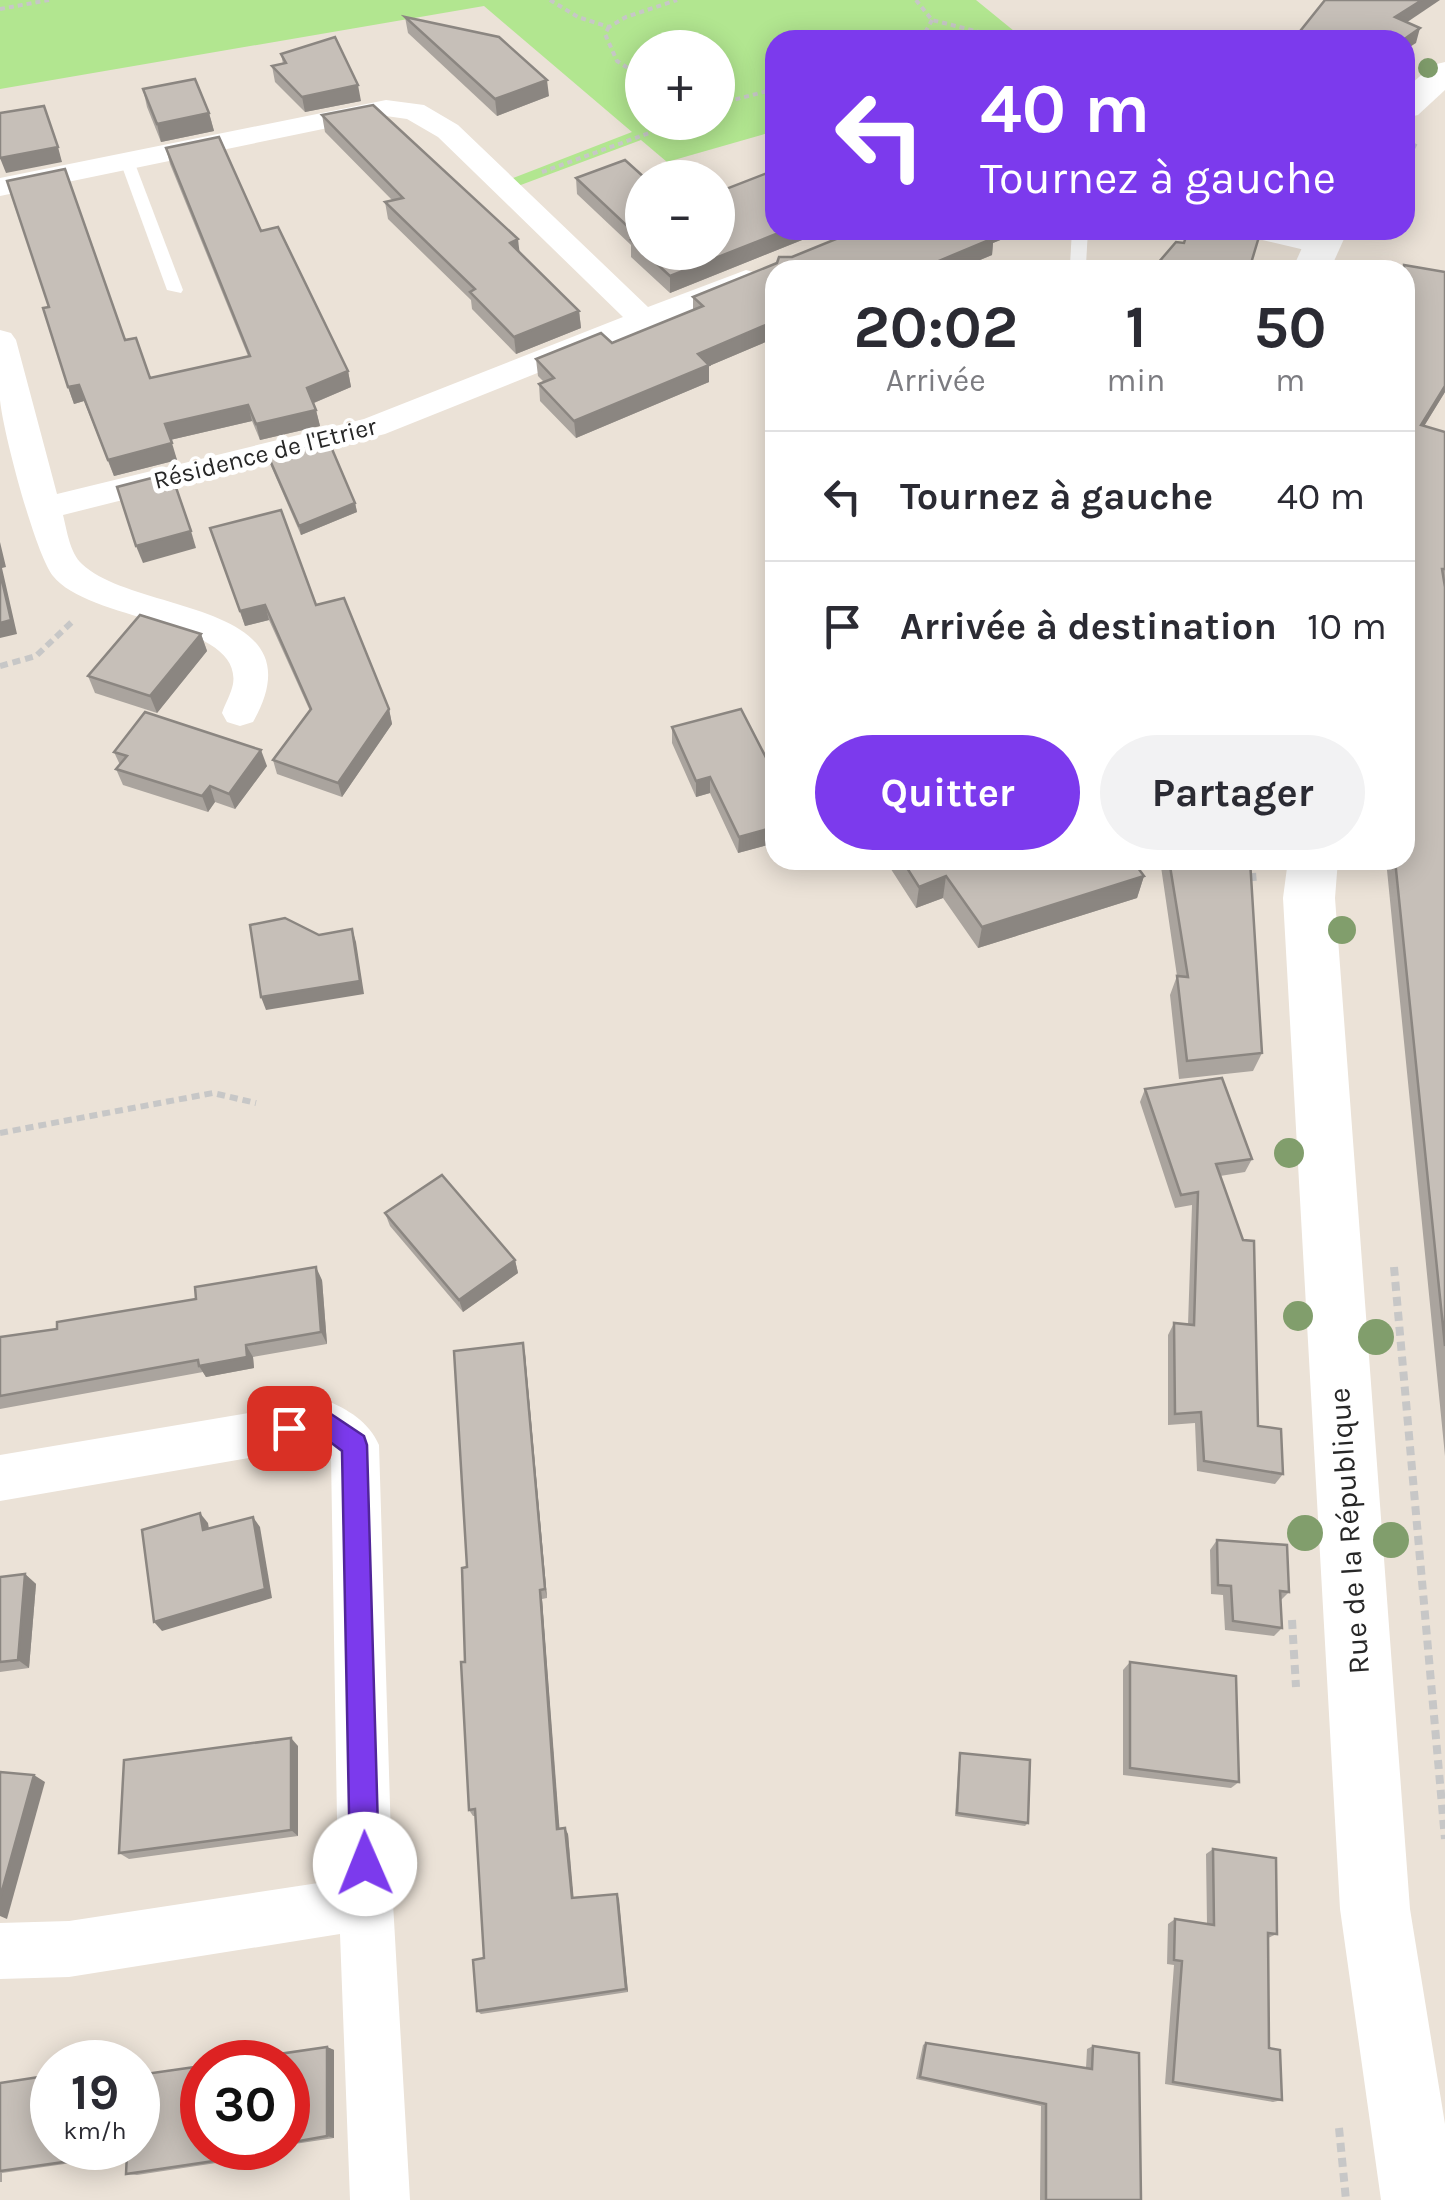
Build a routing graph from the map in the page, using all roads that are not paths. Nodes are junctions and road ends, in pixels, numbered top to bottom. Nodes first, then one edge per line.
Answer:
1 (1445, 72) edge
2 (1415, 98) edge
3 (126, 160) junction
4 (0, 186) edge
5 (1292, 240) edge
6 (1321, 248) edge
7 (765, 271) edge
8 (175, 290) dead end
9 (644, 320) junction
10 (0, 340) edge
11 (44, 508) junction
12 (240, 713) dead end
13 (1312, 870) edge
14 (0, 1478) edge
15 (366, 1903) junction
16 (0, 1951) edge
17 (380, 2200) edge
18 (1419, 2200) edge

1 - 2 main road
3 - 4 street
3 - 8 lane
3 - 9 street
5 - 6 street
7 - 9 street, Résidence de l'Etrier
9 - 11 street, Résidence de l'Etrier
10 - 11 street
11 - 12 street
13 - 18 main road, Rue de la République
14 - 15 street
15 - 16 street
15 - 17 street

